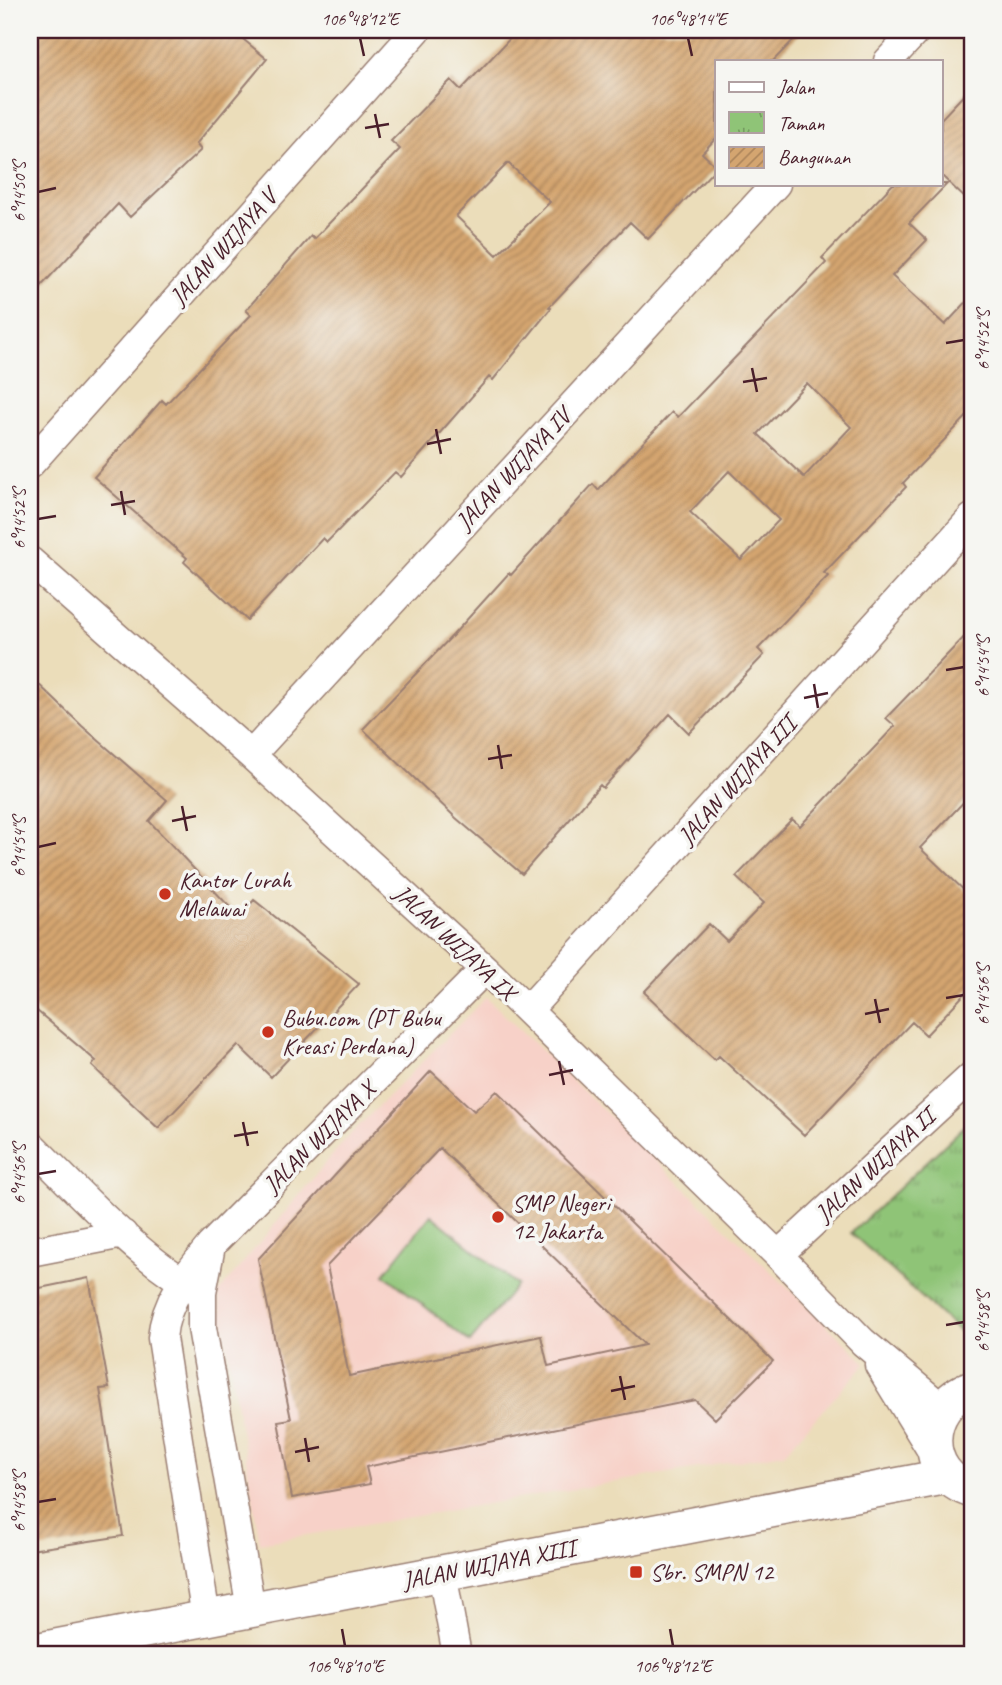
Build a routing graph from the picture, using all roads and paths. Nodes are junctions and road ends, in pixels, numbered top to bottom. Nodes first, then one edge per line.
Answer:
1 (417, 30) edge
2 (917, 30) edge
3 (889, 60) edge
4 (774, 186) edge
5 (30, 464) edge
6 (972, 518) edge
7 (30, 561) edge
8 (251, 755) junction
9 (485, 969) junction
10 (528, 1010) junction
11 (972, 1076) edge
12 (30, 1144) edge
13 (123, 1234) junction
14 (30, 1252) edge
15 (778, 1255) junction
16 (192, 1287) junction
17 (863, 1342) junction
18 (972, 1388) edge
19 (943, 1409) junction
20 (952, 1475) edge
21 (442, 1573) junction
22 (251, 1609) junction
23 (206, 1618) junction
24 (30, 1652) edge
25 (457, 1655) edge

1 - 5 street, JALAN WIJAYA V
2 - 3 street
4 - 8 street, JALAN WIJAYA IV
6 - 10 street, JALAN WIJAYA III
7 - 8 street, JALAN WIJAYA IX
8 - 9 street, JALAN WIJAYA IX
9 - 10 street, JALAN WIJAYA IX
9 - 16 street, JALAN WIJAYA X
10 - 15 street, JALAN WIJAYA IX
11 - 15 street, JALAN WIJAYA II
12 - 13 street
13 - 14 street
13 - 16 street
15 - 17 street, JALAN WIJAYA IX
16 - 22 street, JALAN WIJAYA X
16 - 23 street, JALAN WIJAYA X
17 - 19 street, JALAN WIJAYA IX
17 - 20 street, JALAN WIJAYA IX
18 - 19 street
19 - 20 street
20 - 21 street, JALAN WIJAYA XIII
21 - 22 street, JALAN WIJAYA XIII
21 - 25 street
22 - 23 street, JALAN WIJAYA XIII
23 - 24 street, JALAN WIJAYA XIII

